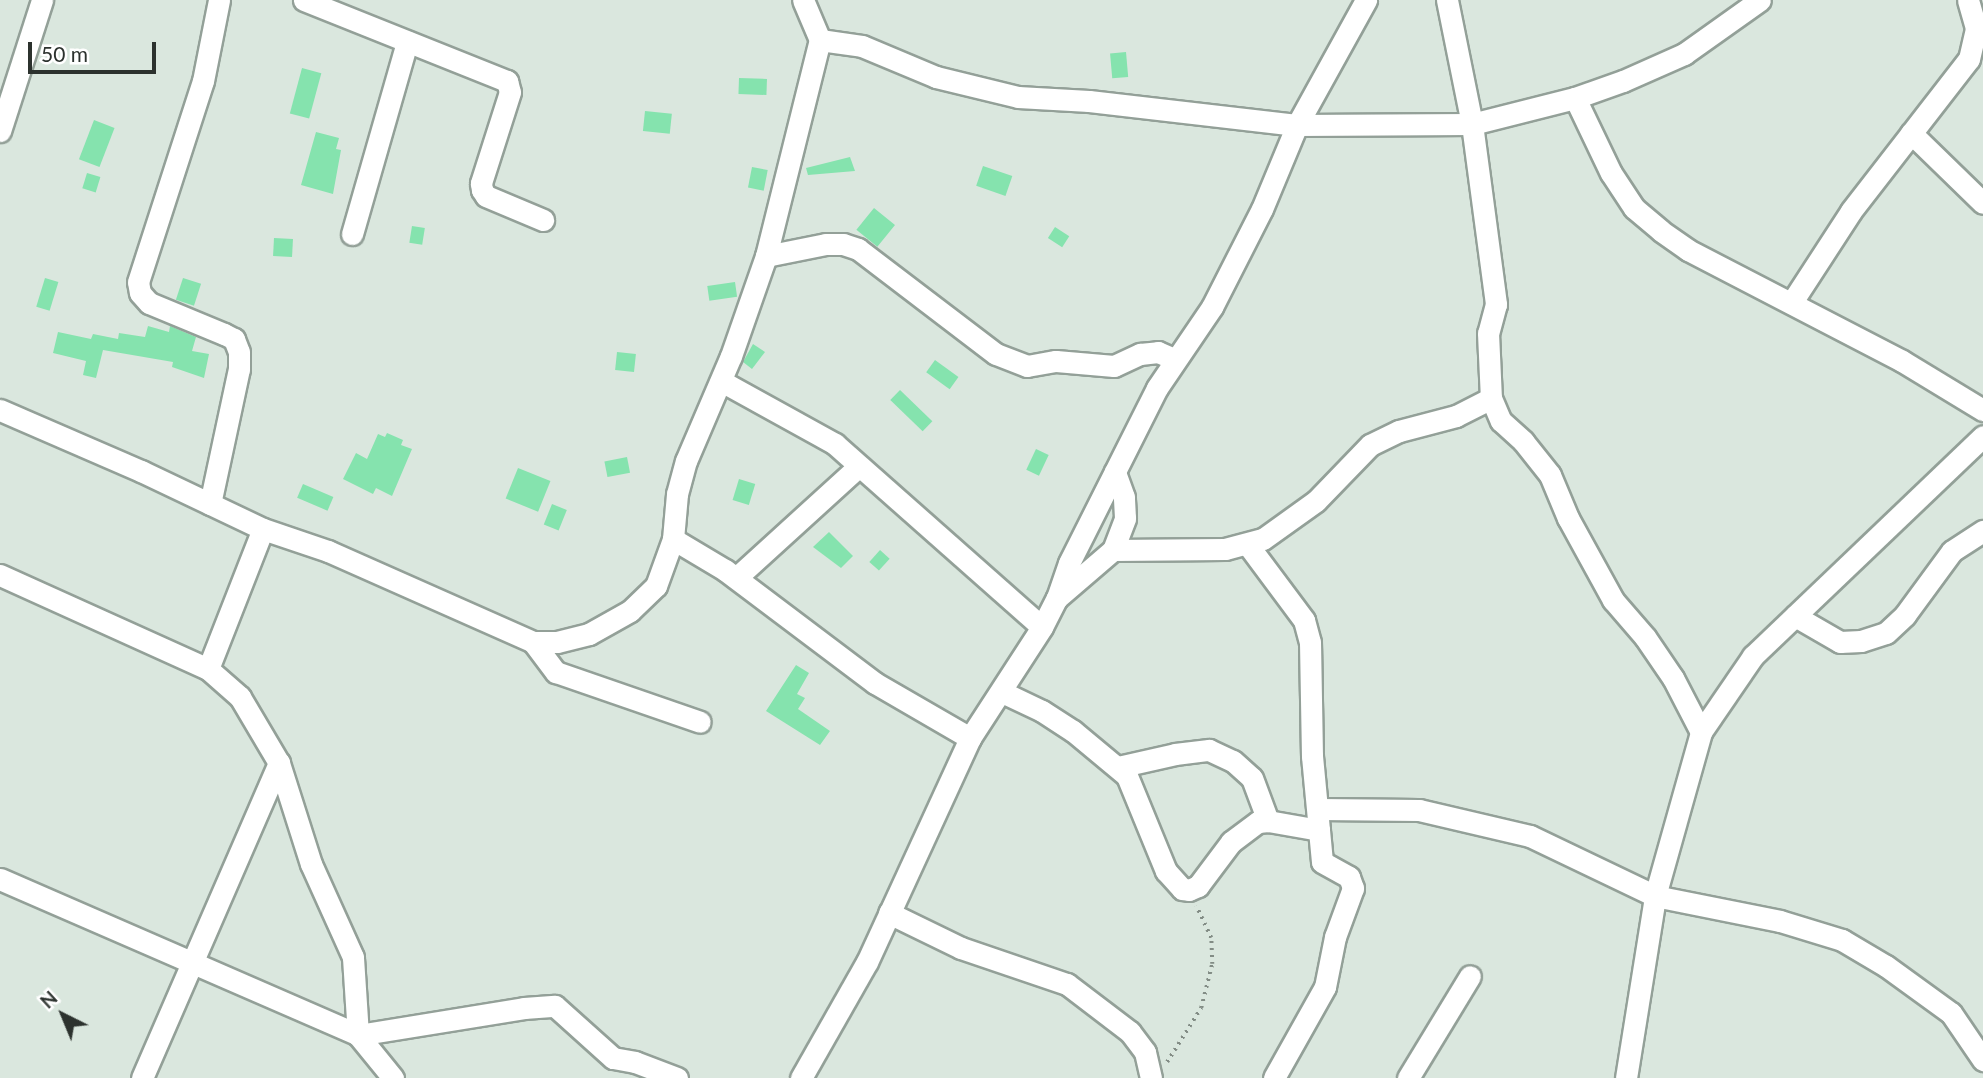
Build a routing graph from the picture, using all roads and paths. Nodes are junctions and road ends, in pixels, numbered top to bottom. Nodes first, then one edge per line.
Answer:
1 (41, 0) edge
2 (219, 0) edge
3 (304, 0) edge
4 (803, 0) edge
5 (1366, 0) edge
6 (1447, 0) edge
7 (1760, 0) edge
8 (1968, 0) edge
9 (820, 40) junction
10 (407, 42) junction
11 (1575, 98) junction
12 (1472, 124) junction
13 (1297, 125) junction
14 (0, 131) edge
15 (1911, 133) junction
16 (1983, 203) edge
17 (543, 220) dead end
18 (352, 234) dead end
19 (766, 256) junction
20 (1793, 302) junction
21 (1174, 359) junction
22 (721, 381) junction
23 (1490, 398) junction
24 (0, 410) edge
25 (1983, 410) edge
26 (1983, 436) edge
27 (859, 466) junction
28 (1115, 472) junction
29 (211, 504) junction
30 (262, 529) junction
31 (1983, 531) edge
32 (673, 539) junction
33 (1248, 545) junction
34 (1113, 550) junction
35 (0, 575) edge
36 (736, 578) junction
37 (1057, 598) junction
38 (1795, 616) junction
39 (1042, 627) junction
40 (533, 642) junction
41 (208, 670) junction
42 (1002, 692) junction
43 (700, 722) dead end
44 (1701, 732) junction
45 (970, 738) junction
46 (279, 763) junction
47 (1118, 767) junction
48 (1318, 808) junction
49 (1268, 821) junction
50 (1319, 830) junction
51 (0, 878) edge
52 (1189, 890) junction
53 (1655, 896) junction
54 (890, 913) junction
55 (193, 962) junction
56 (1470, 976) dead end
57 (358, 1035) junction
58 (1983, 1059) edge
59 (1157, 1073) edge
60 (142, 1078) edge
61 (393, 1078) edge
62 (677, 1078) edge
63 (802, 1078) edge
64 (1274, 1078) edge
65 (1408, 1078) edge
66 (1626, 1078) edge

1 - 14 street
2 - 29 street
3 - 10 street
4 - 9 street
5 - 13 street
6 - 12 street
7 - 11 street
8 - 15 street
9 - 13 street
9 - 19 street
10 - 17 street
10 - 18 street
11 - 12 street
11 - 20 street
12 - 13 street
12 - 23 street
13 - 21 street
15 - 16 street
15 - 20 street
19 - 21 street
19 - 22 street
20 - 25 street
21 - 28 street
22 - 27 street
22 - 32 street
23 - 33 street
23 - 44 street
24 - 29 street
26 - 38 street
27 - 36 street
27 - 39 street
28 - 34 street
28 - 37 street
29 - 30 street
30 - 40 street
30 - 41 street
31 - 38 street
32 - 36 street
32 - 40 street
33 - 34 street
33 - 48 street
34 - 37 street
35 - 41 street
36 - 45 street
37 - 39 street
38 - 44 street
39 - 42 street
40 - 43 street
41 - 46 street
42 - 45 street
42 - 47 street
44 - 53 street
45 - 54 street
46 - 55 street
46 - 57 street
47 - 49 street
47 - 52 street
48 - 50 street
48 - 53 street
49 - 50 street
49 - 52 street
50 - 64 street
51 - 55 street
52 - 59 path
53 - 58 street
53 - 66 street
54 - 59 street
54 - 63 street
55 - 57 street
55 - 60 street
56 - 65 street
57 - 61 street
57 - 62 street

